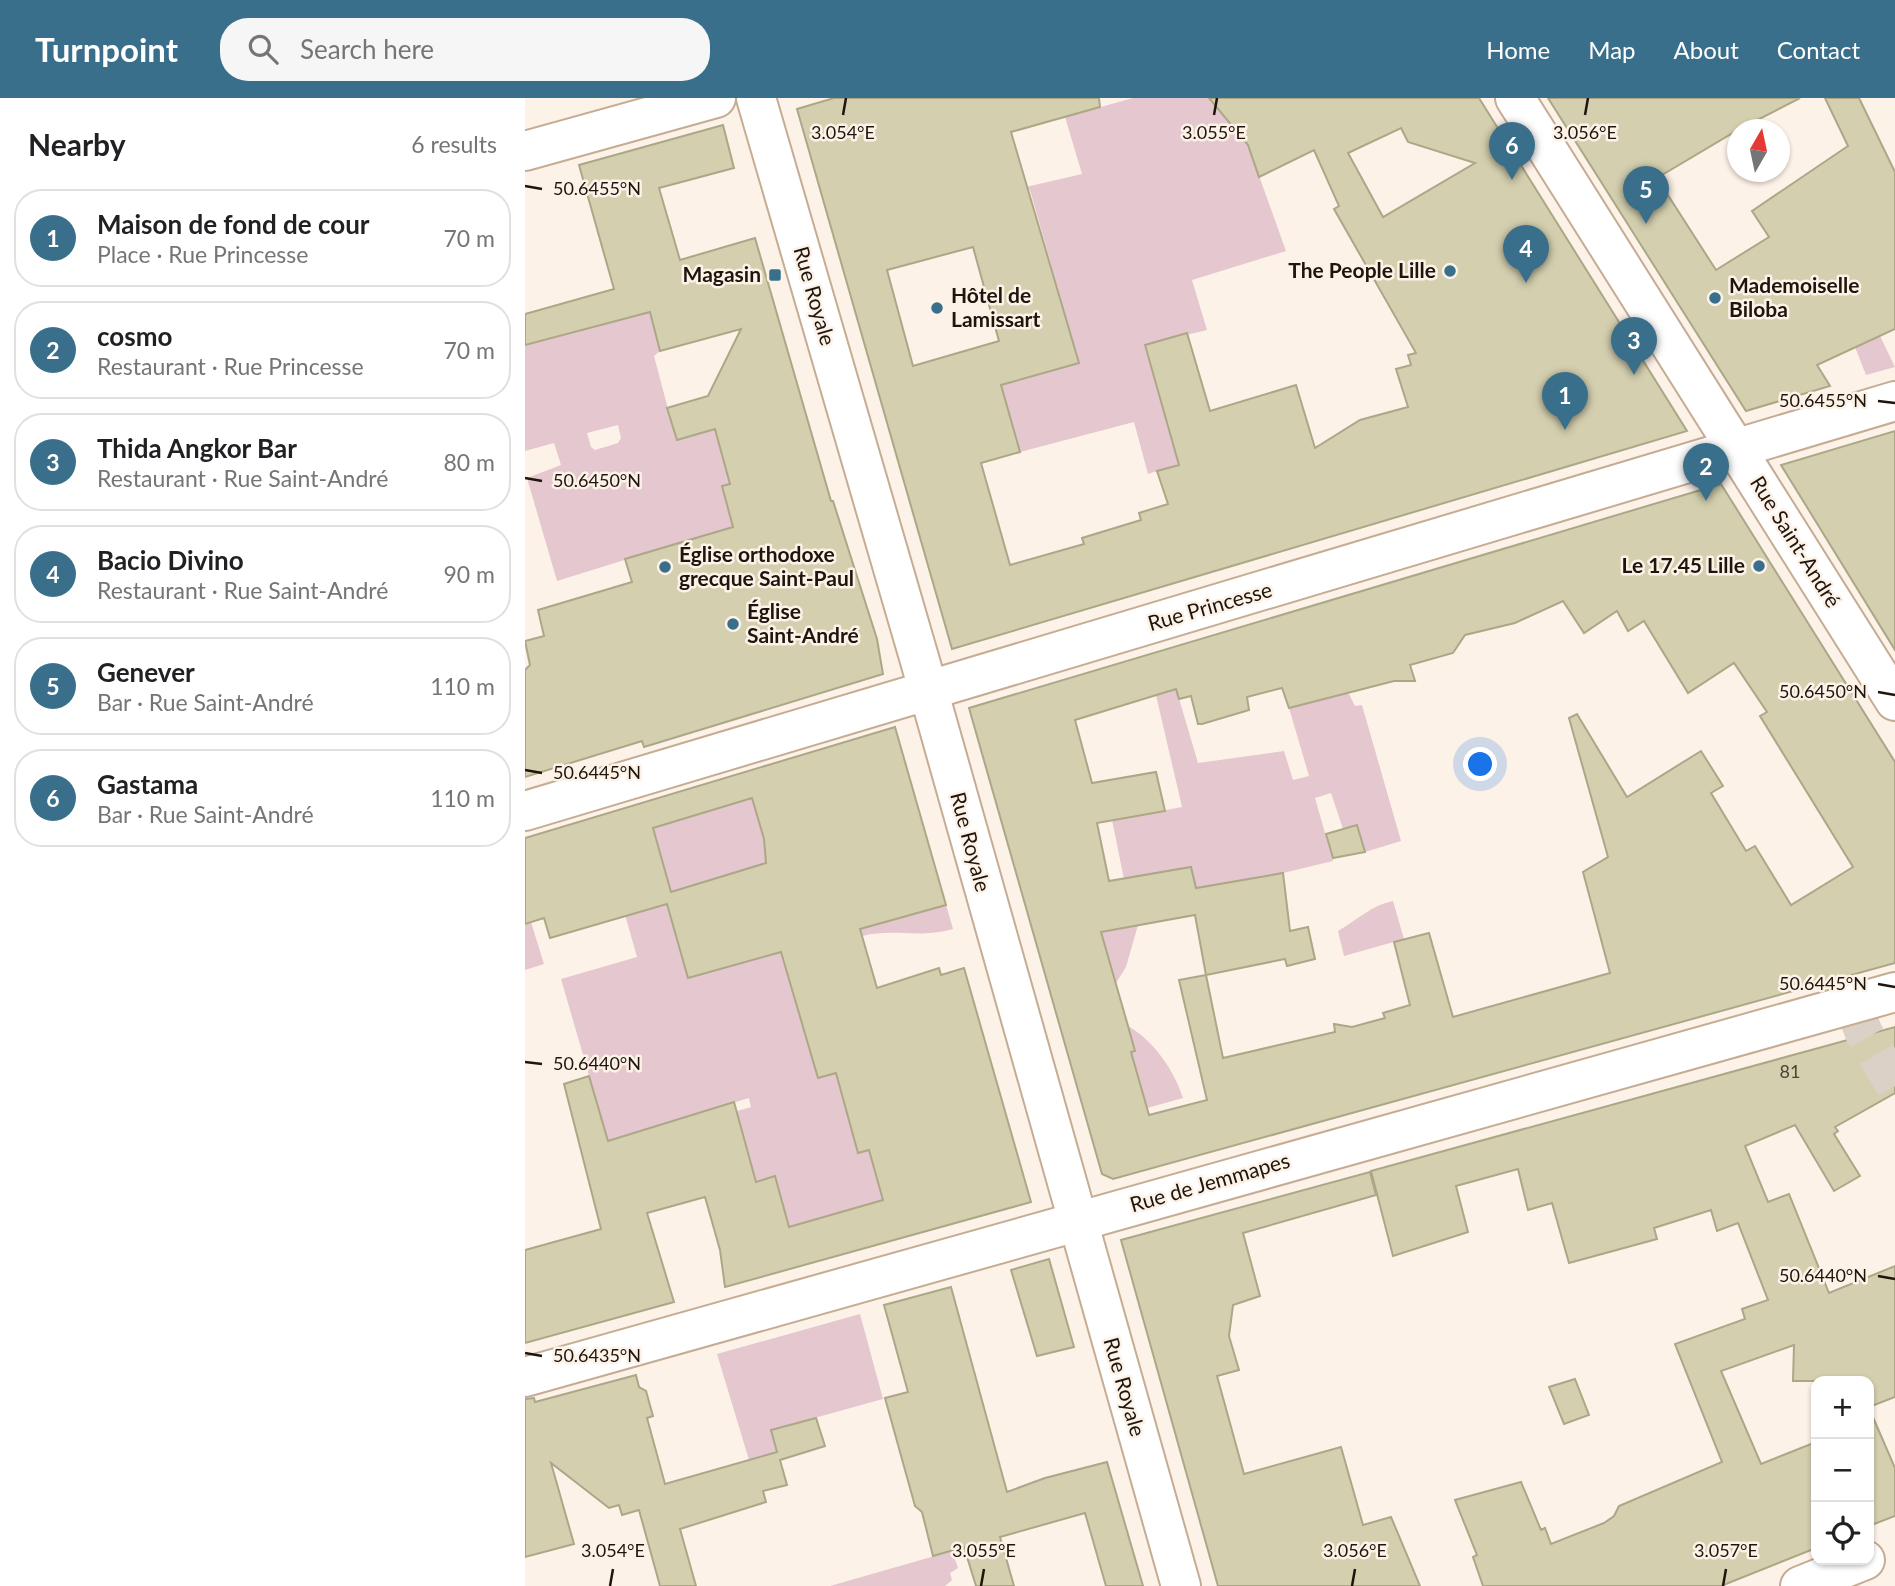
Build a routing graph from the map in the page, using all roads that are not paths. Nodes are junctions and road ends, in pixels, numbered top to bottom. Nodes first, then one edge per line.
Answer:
1 (716, 98) edge
2 (756, 98) edge
3 (1515, 98) edge
4 (525, 151) edge
5 (1895, 401) edge
6 (1736, 449) junction
7 (927, 689) junction
8 (1895, 701) edge
9 (525, 811) edge
10 (1895, 992) edge
11 (1076, 1220) junction
12 (525, 1377) edge
13 (1895, 1548) edge
14 (1874, 1556) edge
15 (1852, 1565) edge
16 (1181, 1586) edge
17 (1800, 1586) edge

1 - 4 street
2 - 7 street, Rue Royale
3 - 6 street, Rue Saint-André
5 - 6 street, Rue Princesse
6 - 7 street, Rue Princesse
6 - 8 street, Rue Saint-André
7 - 9 street, Rue Princesse
7 - 11 street, Rue Royale
10 - 11 street, Rue de Jemmapes
11 - 12 street, Rue de Jemmapes
11 - 16 street, Rue Royale
13 - 14 street
15 - 17 street

